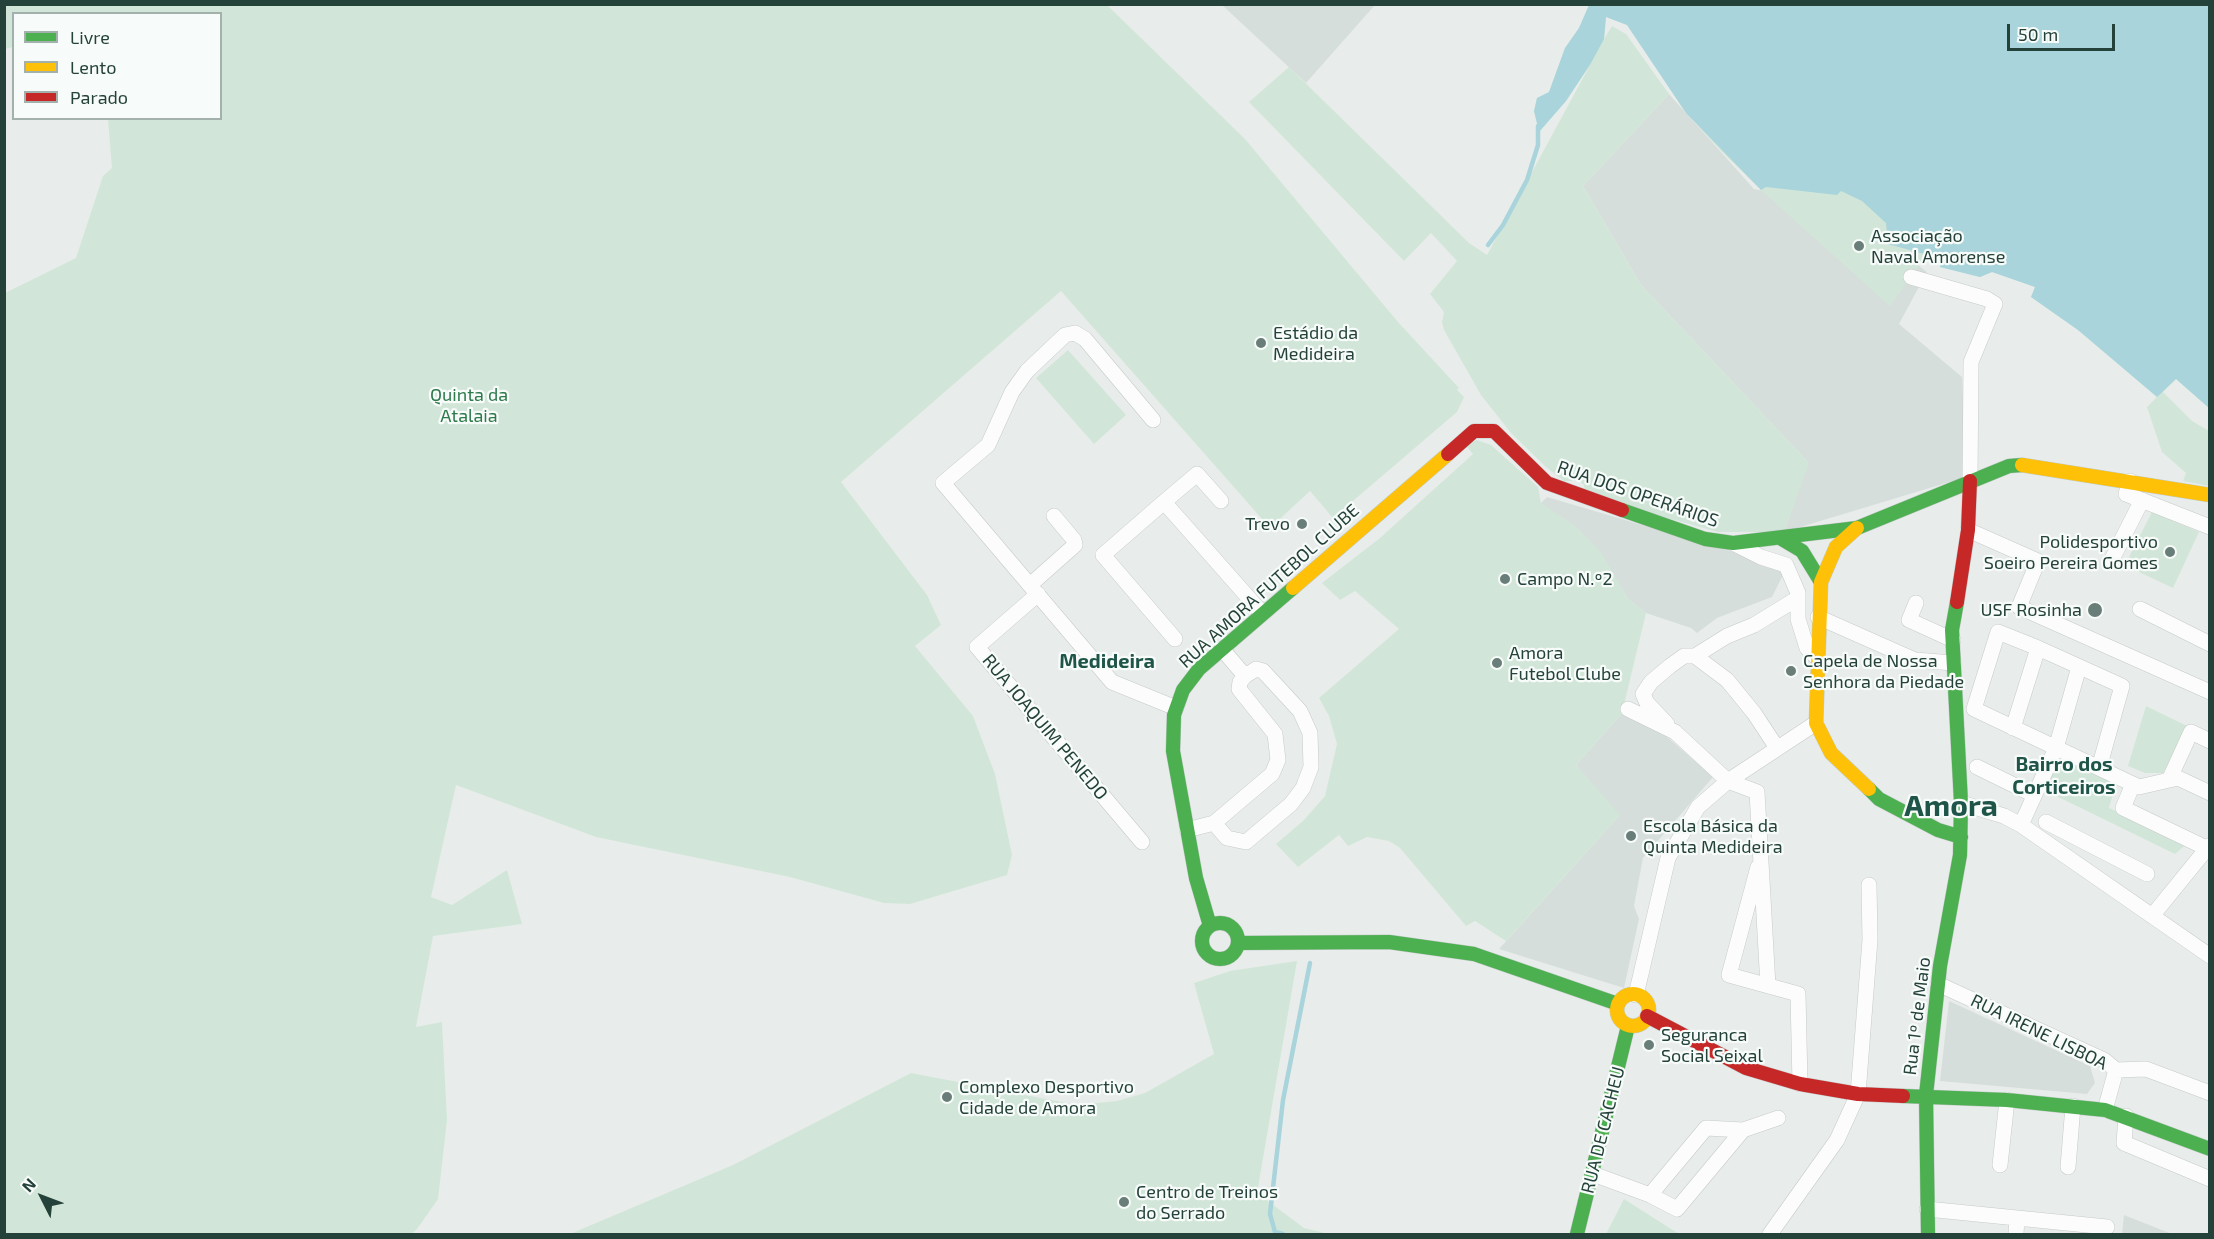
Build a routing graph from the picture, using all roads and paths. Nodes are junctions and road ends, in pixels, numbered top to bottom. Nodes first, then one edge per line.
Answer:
1 (1911, 277) dead end
2 (1153, 420) dead end
3 (1485, 429) joint
4 (2130, 481) junction
5 (1970, 482) junction
6 (2210, 495) edge
7 (2142, 500) junction
8 (1221, 501) dead end
9 (1164, 502) junction
10 (1054, 516) dead end
11 (2210, 527) edge
12 (1857, 528) junction
13 (1968, 530) junction
14 (1780, 538) junction
15 (1733, 543) junction
16 (2110, 563) dead end
17 (1821, 582) junction
18 (1034, 590) junction
19 (1798, 598) junction
20 (1916, 603) dead end
21 (2140, 609) dead end
22 (1262, 613) junction
23 (1818, 617) junction
24 (1175, 639) dead end
25 (1953, 640) junction
26 (2210, 644) edge
27 (2038, 648) junction
28 (1221, 649) junction
29 (1695, 656) junction
30 (1817, 658) junction
31 (1953, 663) junction
32 (2079, 667) junction
33 (1245, 676) junction
34 (2210, 692) edge
35 (1176, 708) junction
36 (1628, 709) dead end
37 (1816, 723) junction
38 (2013, 728) junction
39 (1675, 732) junction
40 (2210, 741) edge
41 (1777, 748) junction
42 (2056, 748) junction
43 (1977, 767) dead end
44 (2099, 768) junction
45 (2169, 780) junction
46 (1728, 781) junction
47 (2133, 784) junction
48 (2210, 793) edge
49 (2034, 795) junction
50 (1961, 803) junction
51 (2046, 822) dead end
52 (1214, 824) junction
53 (2021, 825) junction
54 (1187, 830) junction
55 (1961, 837) junction
56 (1142, 842) dead end
57 (2095, 847) junction
58 (2207, 849) edge
59 (1762, 853) junction
60 (2085, 868) junction
61 (2147, 874) dead end
62 (1869, 885) dead end
63 (2152, 916) junction
64 (1210, 926) junction
65 (1238, 943) junction
66 (2210, 956) edge
67 (1938, 984) junction
68 (1768, 986) junction
69 (1635, 995) junction
70 (1618, 1004) junction
71 (1647, 1016) junction
72 (1628, 1026) junction
73 (2116, 1070) junction
74 (1800, 1084) junction
75 (2210, 1093) edge
76 (1858, 1094) junction
77 (1926, 1095) junction
78 (2007, 1100) junction
79 (2073, 1106) junction
80 (2105, 1110) junction
81 (2126, 1116) junction
82 (1778, 1118) dead end
83 (1743, 1130) junction
84 (2210, 1149) edge
85 (2000, 1165) dead end
86 (2068, 1167) dead end
87 (1593, 1174) junction
88 (2210, 1179) edge
89 (1650, 1195) junction
90 (1927, 1209) junction
91 (2017, 1218) junction
92 (2108, 1227) dead end
93 (1775, 1232) edge
94 (1577, 1234) edge
95 (1928, 1234) edge
96 (2016, 1234) edge

1 - 5 street
2 - 18 street
3 - 15 street, RUA DOS OPERÁRIOS
3 - 22 street, RUA AMORA FUTEBOL CLUBE
4 - 5 street, RUA DOS OPERÁRIOS
4 - 6 street, RUA DOS OPERÁRIOS
4 - 7 street
5 - 12 street, RUA DOS OPERÁRIOS
5 - 13 street, Rua 1º de Maio
7 - 11 street
7 - 16 street
8 - 9 street
9 - 22 street
9 - 24 street
10 - 18 street
12 - 14 street, RUA DOS OPERÁRIOS
12 - 17 street
13 - 25 street, Rua 1º de Maio
13 - 34 street
14 - 15 street, RUA DOS OPERÁRIOS
14 - 17 street
15 - 19 street
17 - 23 street
18 - 35 street
18 - 56 street, RUA JOAQUIM PENEDO
19 - 29 street
19 - 30 street
20 - 25 street
21 - 26 street
22 - 28 street, RUA AMORA FUTEBOL CLUBE
23 - 30 street
23 - 31 street
25 - 31 street, Rua 1º de Maio
27 - 32 street
27 - 38 street
27 - 38 street
28 - 33 street
28 - 35 street, RUA AMORA FUTEBOL CLUBE
29 - 39 street
29 - 41 street
30 - 37 street
31 - 50 street, Rua 1º de Maio
32 - 42 street
32 - 44 street
33 - 52 street
33 - 52 street
35 - 54 street, RUA AMORA FUTEBOL CLUBE
36 - 39 street
37 - 41 street
37 - 55 street
38 - 42 street
39 - 46 street
40 - 45 street
41 - 46 street
42 - 44 street
42 - 49 street
43 - 49 street
44 - 47 street
45 - 47 street
45 - 48 street
46 - 59 street
46 - 69 street
47 - 58 street
49 - 53 street
50 - 53 street
50 - 55 street, Rua 1º de Maio
51 - 57 street
52 - 54 street
53 - 60 street
54 - 64 street, RUA AMORA FUTEBOL CLUBE
55 - 67 street, Rua 1º de Maio
57 - 60 street
57 - 61 street
58 - 63 street
59 - 68 street
59 - 68 street
60 - 63 street
62 - 76 street
63 - 66 street
64 - 65 street
64 - 65 street
65 - 70 street
67 - 73 street, RUA IRENE LISBOA
67 - 77 street, Rua 1º de Maio
68 - 74 street
69 - 70 street
69 - 71 street
70 - 72 street
71 - 72 street
71 - 74 street
72 - 87 street, RUA DE CACHEU
73 - 75 street, RUA IRENE LISBOA
73 - 80 street
74 - 76 street
76 - 77 street
76 - 93 street
77 - 78 street
77 - 90 street, Rua 1º de Maio
78 - 79 street
78 - 85 street
79 - 80 street
79 - 86 street
80 - 81 street
81 - 84 street
81 - 88 street
82 - 83 street
83 - 89 street
83 - 89 street
87 - 89 street
87 - 94 street, RUA DE CACHEU
90 - 91 street
90 - 95 street, Rua 1º de Maio
91 - 92 street
91 - 96 street

